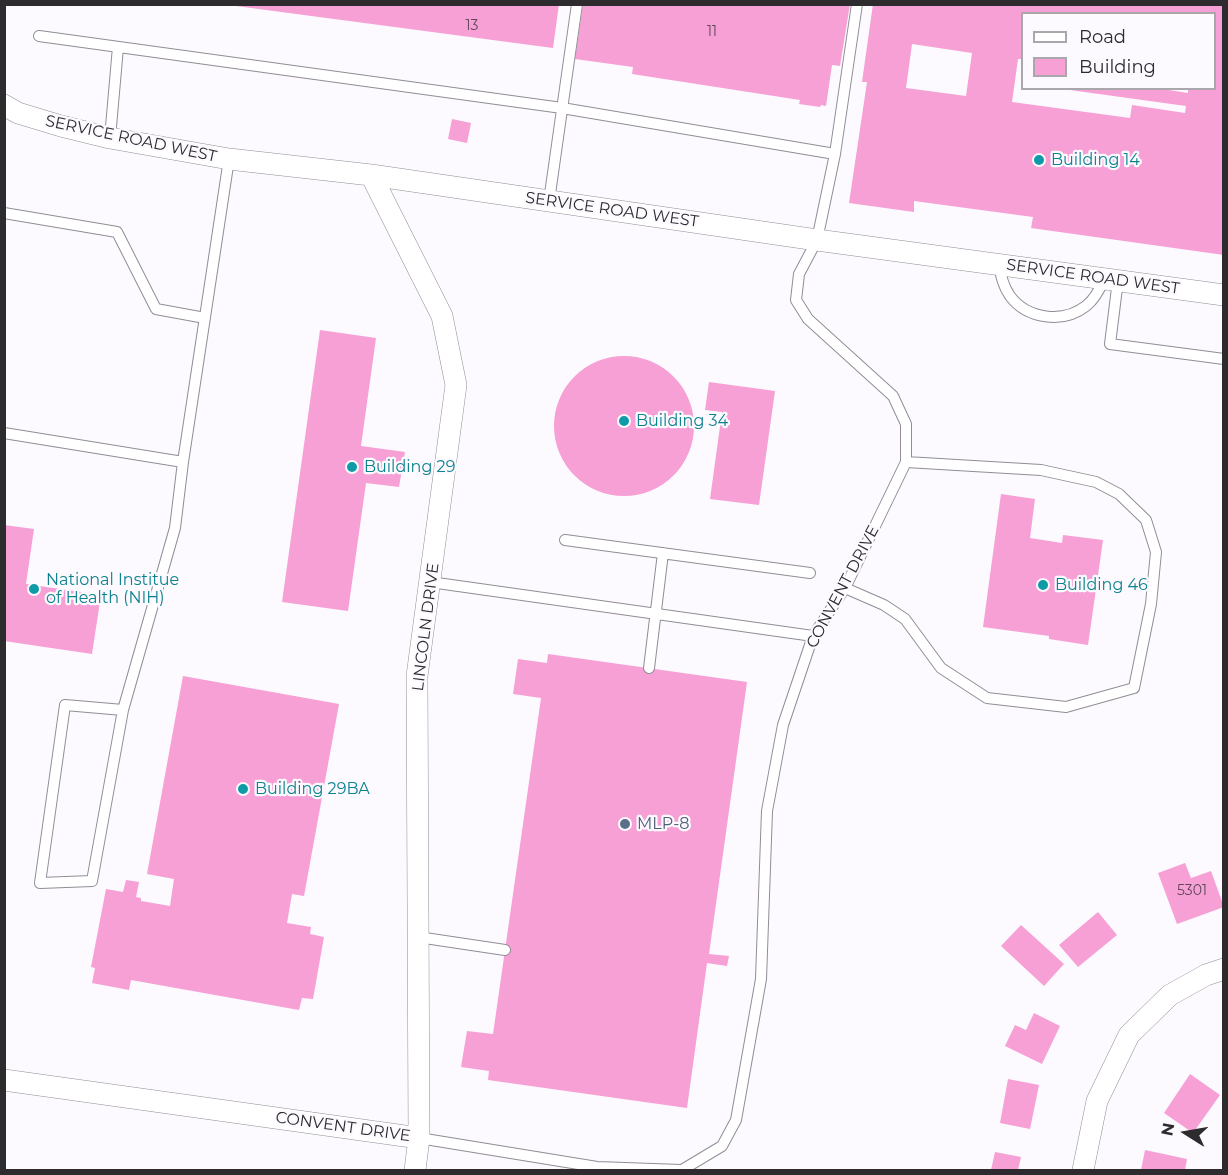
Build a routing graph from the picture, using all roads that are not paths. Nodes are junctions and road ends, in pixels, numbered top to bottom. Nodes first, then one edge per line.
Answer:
1 (577, 4) edge
2 (857, 4) edge
3 (39, 36) dead end
4 (118, 47) junction
5 (4, 105) edge
6 (562, 108) junction
7 (110, 138) junction
8 (835, 154) junction
9 (229, 159) junction
10 (372, 175) junction
11 (549, 201) junction
12 (4, 213) edge
13 (817, 240) junction
14 (999, 264) junction
15 (1111, 280) junction
16 (1224, 295) edge
17 (205, 318) junction
18 (1224, 358) edge
19 (4, 433) edge
20 (183, 462) junction
21 (906, 462) junction
22 (565, 540) dead end
23 (663, 553) junction
24 (810, 573) dead end
25 (430, 582) junction
26 (845, 588) junction
27 (655, 614) junction
28 (813, 636) junction
29 (649, 668) dead end
30 (123, 710) junction
31 (418, 937) junction
32 (505, 950) dead end
33 (1224, 969) edge
34 (4, 1080) edge
35 (419, 1138) junction
36 (596, 1169) edge
37 (415, 1170) edge
38 (681, 1170) edge
39 (1083, 1170) edge

1 - 6 lane
2 - 8 lane, CONVENT DRIVE
3 - 4 lane
4 - 6 lane
4 - 7 lane
5 - 7 street, SERVICE ROAD WEST
6 - 8 lane
6 - 11 lane
7 - 9 street, SERVICE ROAD WEST
8 - 13 lane, CONVENT DRIVE
9 - 10 street, SERVICE ROAD WEST
9 - 17 lane
10 - 11 street, SERVICE ROAD WEST
10 - 25 street, LINCOLN DRIVE
11 - 13 street, SERVICE ROAD WEST
12 - 17 lane
13 - 14 street, SERVICE ROAD WEST
13 - 21 lane, CONVENT DRIVE
14 - 15 street, SERVICE ROAD WEST
14 - 15 lane
15 - 16 street, SERVICE ROAD WEST
15 - 18 lane
17 - 20 lane
19 - 20 lane
20 - 30 lane
21 - 26 lane, CONVENT DRIVE
21 - 26 lane
22 - 23 lane
23 - 24 lane
23 - 27 lane
25 - 27 lane
25 - 31 street, LINCOLN DRIVE
26 - 28 lane, CONVENT DRIVE
27 - 28 lane
27 - 29 lane
28 - 38 lane, CONVENT DRIVE
30 - 30 lane
31 - 32 lane
31 - 35 street, LINCOLN DRIVE
33 - 39 street
34 - 35 street, CONVENT DRIVE
35 - 36 lane, CONVENT DRIVE
35 - 37 street, LINCOLN DRIVE
36 - 38 lane, CONVENT DRIVE

